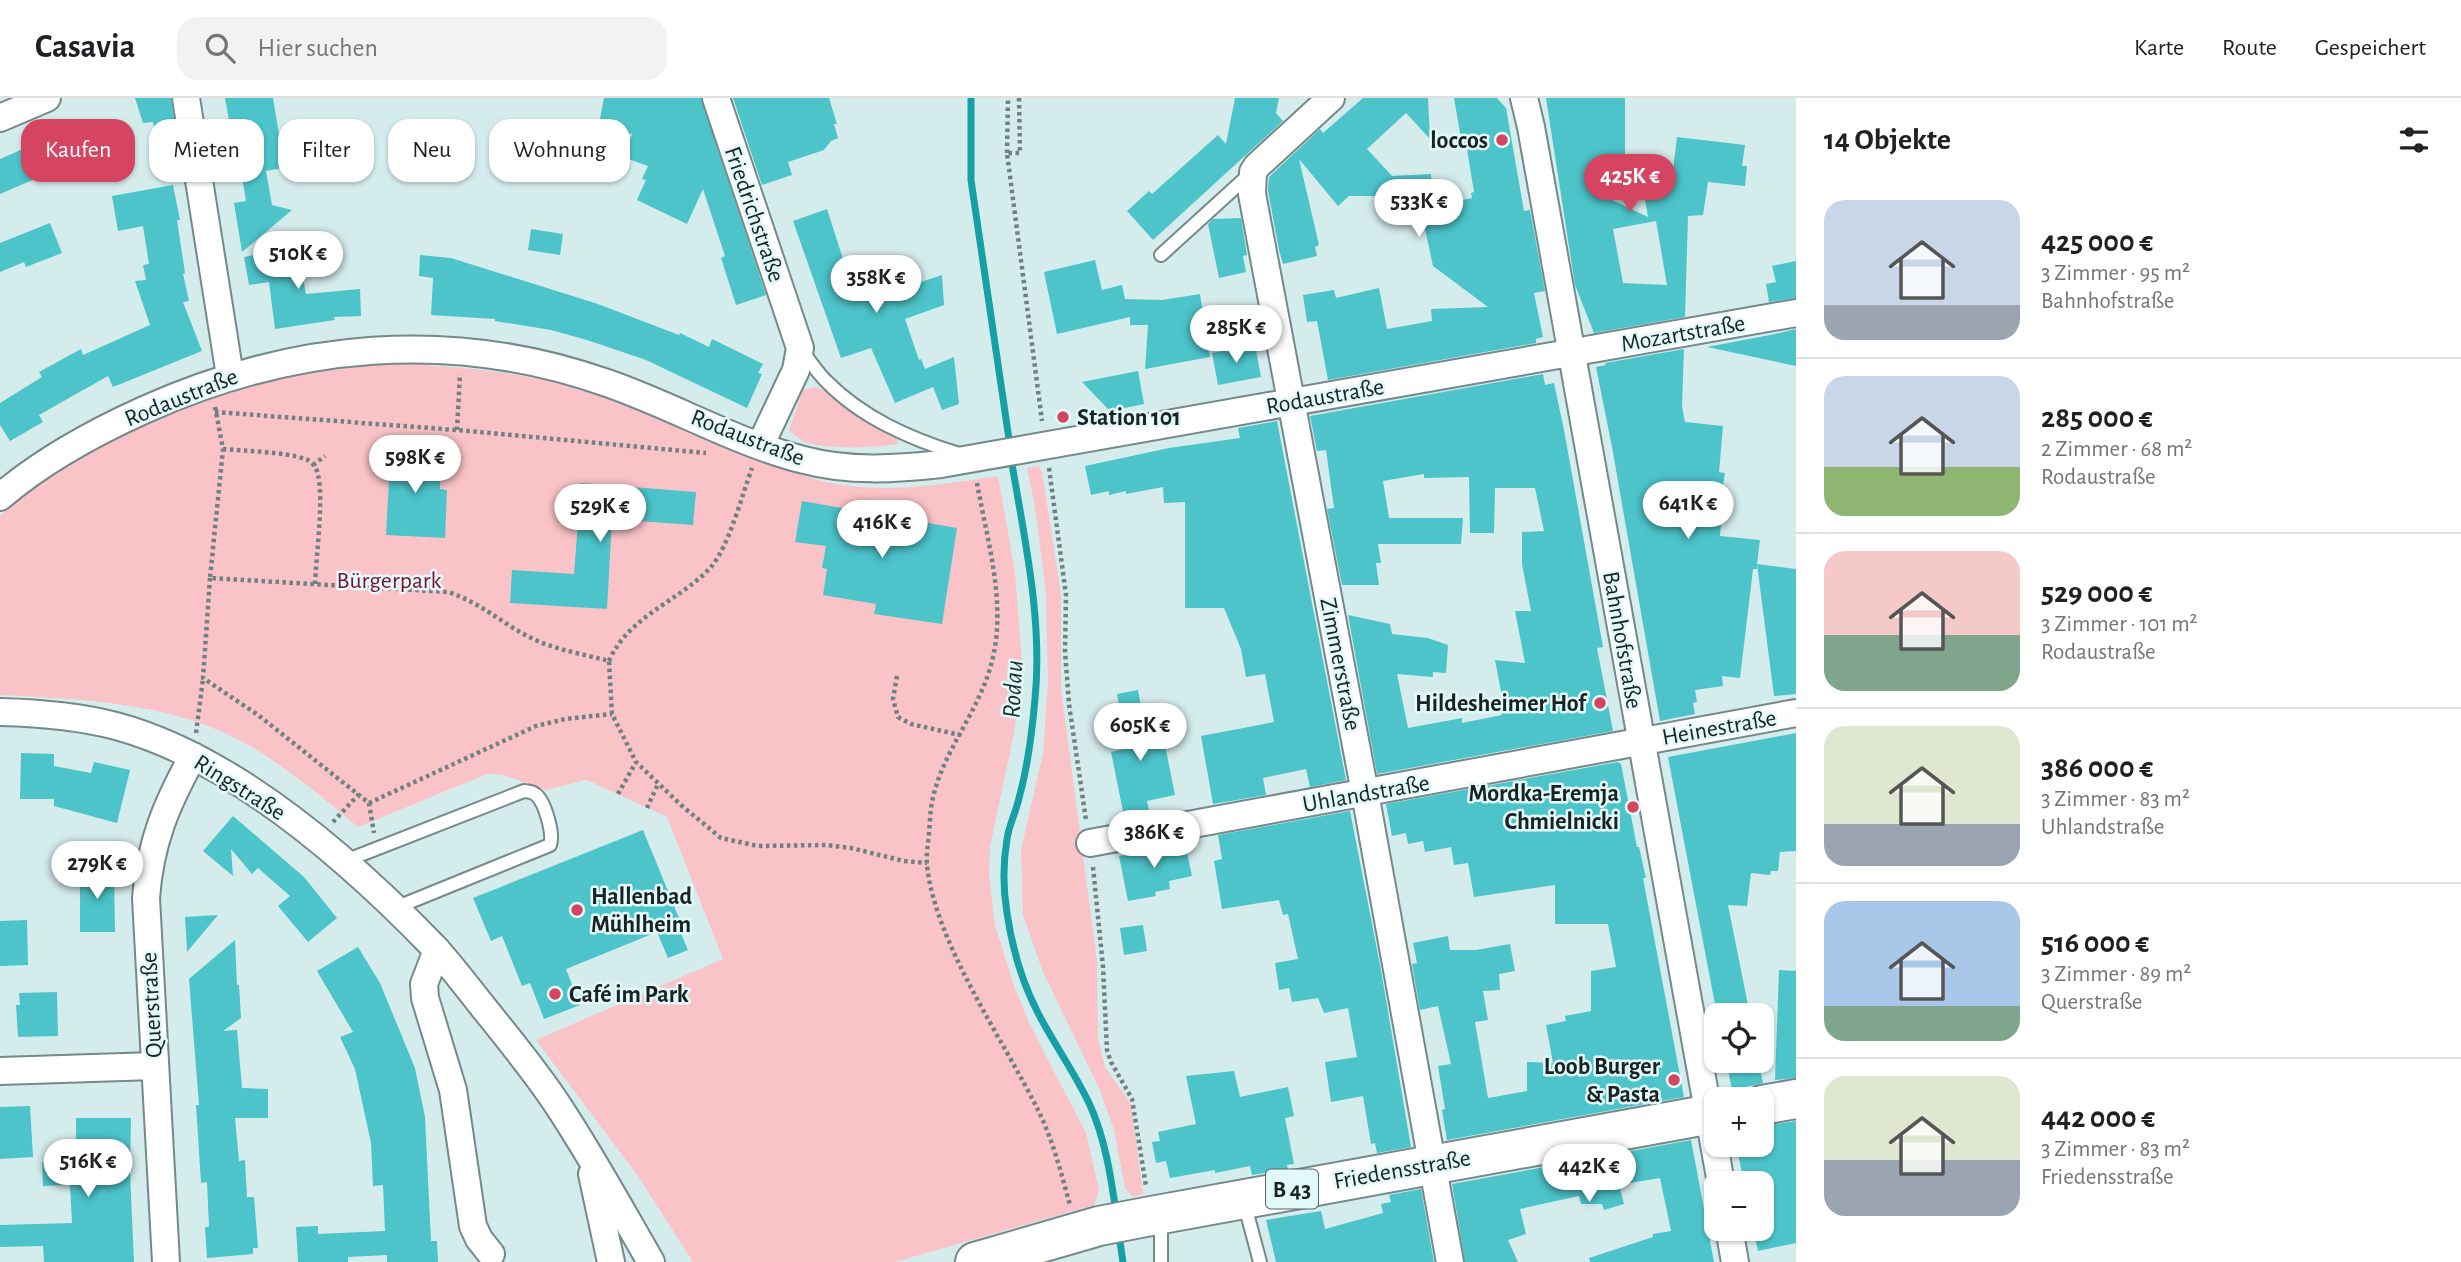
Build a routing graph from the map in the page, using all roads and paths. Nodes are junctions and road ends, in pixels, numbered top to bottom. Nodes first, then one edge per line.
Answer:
1 (47, 98) edge
2 (186, 98) edge
3 (716, 98) edge
4 (1008, 98) edge
5 (1019, 98) edge
6 (1331, 98) edge
7 (1524, 98) edge
8 (0, 118) edge
9 (1007, 153) junction
10 (1253, 172) junction
11 (1161, 255) dead end
12 (1796, 313) edge
13 (800, 348) junction
14 (1571, 352) junction
15 (461, 353) junction
16 (220, 379) junction
17 (1292, 402) junction
18 (215, 412) junction
19 (457, 430) junction
20 (1045, 445) junction
21 (223, 449) junction
22 (758, 451) junction
23 (715, 453) dead end
24 (325, 456) dead end
25 (973, 458) junction
26 (313, 465) junction
27 (0, 497) edge
28 (210, 578) junction
29 (314, 585) junction
30 (609, 660) junction
31 (897, 676) dead end
32 (203, 678) junction
33 (0, 712) edge
34 (1796, 713) edge
35 (612, 714) junction
36 (960, 736) junction
37 (1641, 742) junction
38 (193, 757) junction
39 (636, 762) junction
40 (658, 784) junction
41 (1365, 793) junction
42 (359, 794) junction
43 (618, 794) dead end
44 (369, 803) junction
45 (647, 808) dead end
46 (316, 839) junction
47 (1090, 843) dead end
48 (376, 849) junction
49 (344, 861) junction
50 (927, 863) junction
51 (395, 908) junction
52 (437, 950) junction
53 (154, 1066) junction
54 (0, 1071) edge
55 (1708, 1087) edge
56 (1796, 1099) edge
57 (1774, 1103) edge
58 (1704, 1116) edge
59 (585, 1148) junction
60 (1432, 1163) junction
61 (1243, 1198) junction
62 (1151, 1216) junction
63 (1086, 1221) junction
64 (1731, 1241) edge
65 (491, 1254) dead end
66 (166, 1262) edge
67 (611, 1262) edge
68 (651, 1262) edge
69 (975, 1262) edge
70 (1161, 1262) edge
71 (1260, 1262) edge
72 (1450, 1262) edge
73 (1735, 1262) edge

1 - 8 street
2 - 16 street
3 - 13 street, Friedrichstraße
4 - 9 path
5 - 9 path
6 - 10 street
7 - 14 street, Bahnhofstraße
9 - 20 path
10 - 11 lane
10 - 17 street, Zimmerstraße
12 - 14 street, Mozartstraße
13 - 22 street
13 - 25 lane
14 - 17 street, Rodaustraße
14 - 37 street, Bahnhofstraße
15 - 16 street, Rodaustraße
15 - 19 path
15 - 22 street, Rodaustraße
16 - 18 path
16 - 27 street, Rodaustraße
17 - 20 street, Rodaustraße
17 - 41 street, Zimmerstraße
18 - 19 path
18 - 21 path
19 - 23 path
20 - 25 street, Rodaustraße
21 - 26 path
21 - 28 path
22 - 25 street, Rodaustraße
22 - 30 path
24 - 26 path
25 - 36 path
26 - 29 path
28 - 29 path
28 - 32 path
29 - 30 path
30 - 35 path
31 - 36 path
32 - 38 path
32 - 42 path
33 - 38 street, Ringstraße
34 - 37 street, Heinestraße
35 - 39 path
35 - 44 path
36 - 50 path
37 - 41 street, Uhlandstraße
37 - 55 street, Bahnhofstraße
38 - 46 street, Ringstraße
38 - 53 street, Querstraße
39 - 40 path
39 - 43 path
40 - 45 path
40 - 50 path
41 - 47 street, Uhlandstraße
41 - 60 street, Zimmerstraße
42 - 44 path
42 - 46 path
44 - 48 path
46 - 49 street, Ringstraße
48 - 49 lane
48 - 51 lane
49 - 51 street, Ringstraße
50 - 63 path
51 - 52 street, Ringstraße
52 - 59 street, Ringstraße
52 - 65 street
53 - 54 street
53 - 66 street, Querstraße
56 - 57 main road
58 - 60 main road, Friedensstraße / B 43
59 - 67 street, Ringstraße
59 - 68 street, Ringstraße
60 - 61 main road, Friedensstraße / B 43
60 - 72 street, Zimmerstraße
61 - 62 main road, Friedensstraße / B 43
61 - 71 lane
62 - 63 main road, Friedensstraße / B 43
62 - 70 lane
63 - 69 main road, Friedensstraße / B 43
64 - 73 street

